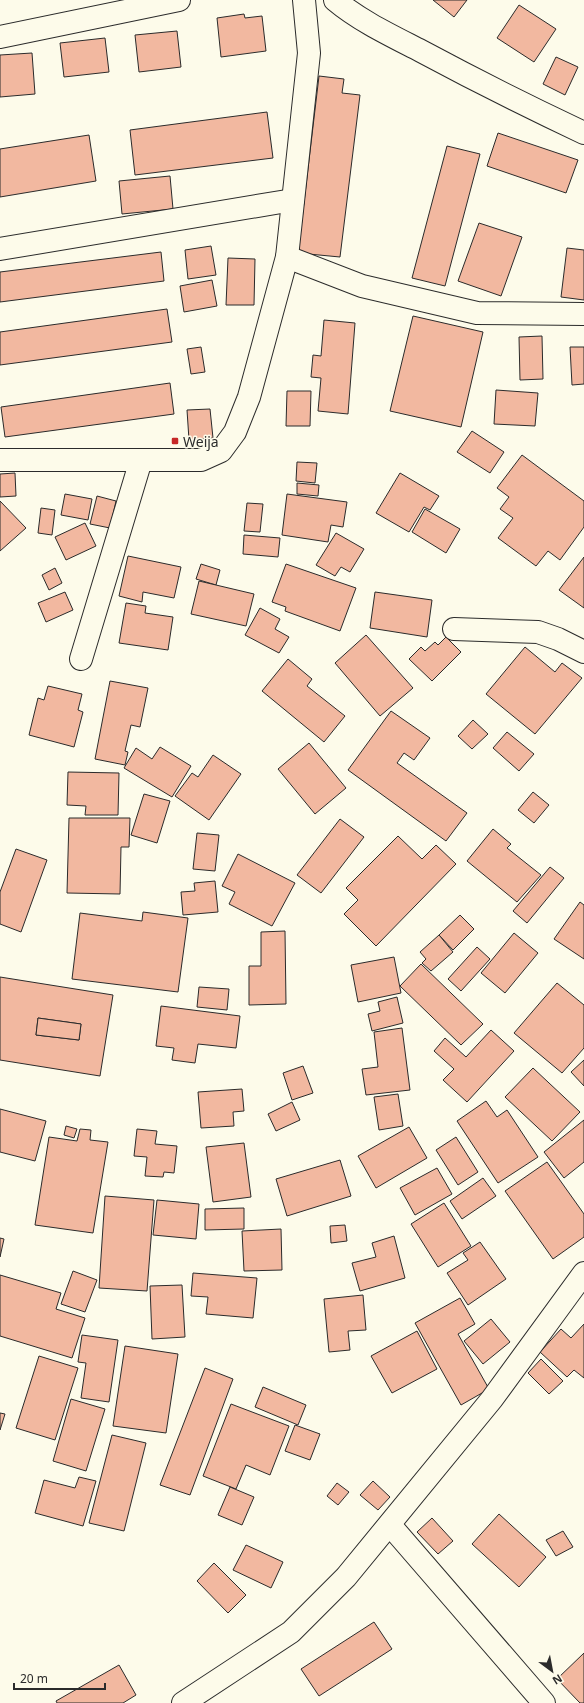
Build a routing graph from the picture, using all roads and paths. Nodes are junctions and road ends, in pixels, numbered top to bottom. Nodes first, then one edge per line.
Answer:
1 (179, 0) edge
2 (304, 0) edge
3 (335, 0) edge
4 (0, 37) edge
5 (584, 134) edge
6 (293, 200) junction
7 (0, 249) edge
8 (288, 257) junction
9 (584, 314) edge
10 (0, 460) edge
11 (141, 460) junction
12 (454, 629) dead end
13 (584, 652) edge
14 (81, 659) dead end
15 (584, 1273) edge
16 (390, 1524) junction
17 (183, 1703) edge
18 (544, 1703) edge

1 - 4 street
2 - 6 street
3 - 5 street
6 - 7 street
6 - 8 street
8 - 9 street
8 - 11 street
10 - 11 street
11 - 14 street
12 - 13 street
15 - 16 street
16 - 17 street
16 - 18 street

